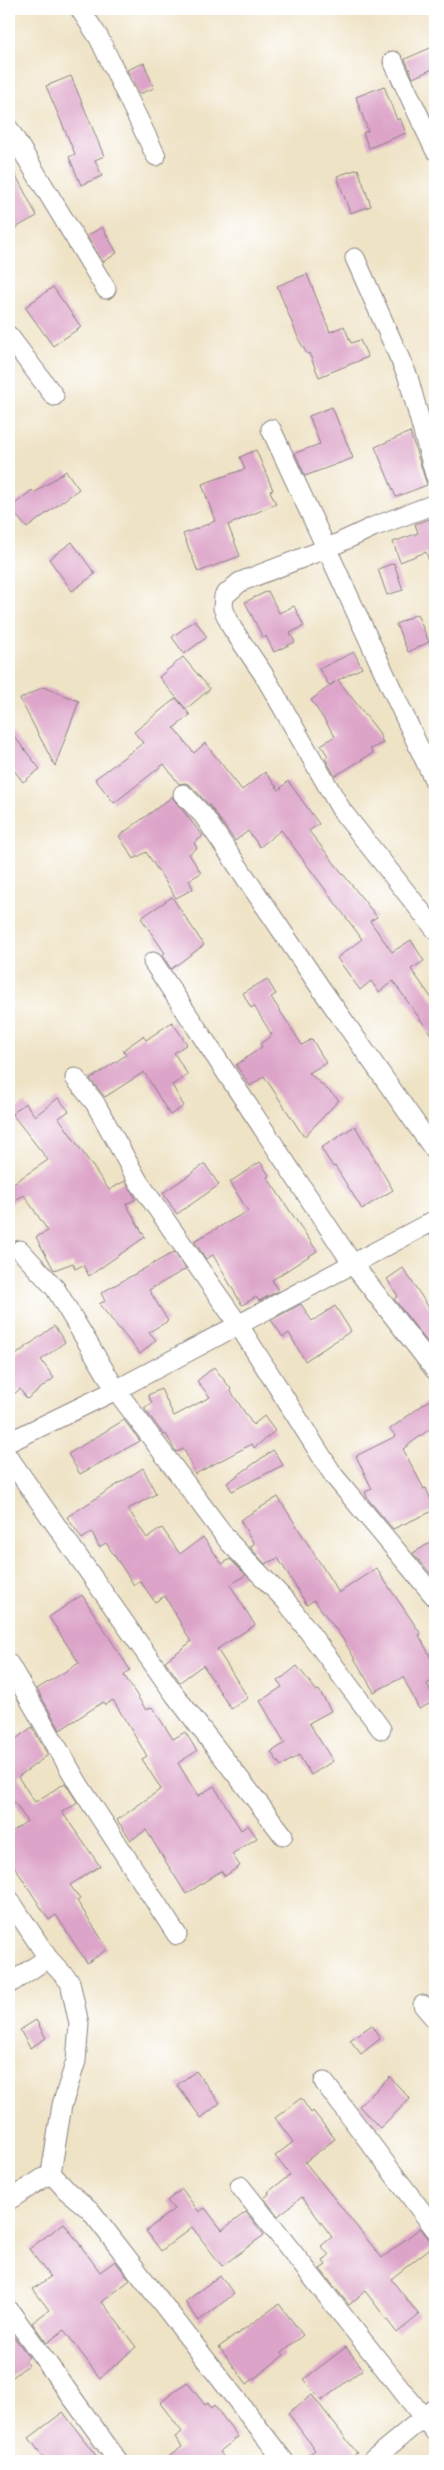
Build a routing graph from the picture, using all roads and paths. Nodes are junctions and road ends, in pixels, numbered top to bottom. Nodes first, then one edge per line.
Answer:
1 (80, 9) edge
2 (393, 61) dead end
3 (9, 129) edge
4 (435, 150) edge
5 (156, 156) dead end
6 (355, 258) dead end
7 (106, 289) dead end
8 (9, 336) edge
9 (54, 396) dead end
10 (271, 429) dead end
11 (435, 475) edge
12 (435, 504) edge
13 (328, 548) junction
14 (435, 782) edge
15 (183, 794) dead end
16 (435, 929) edge
17 (153, 962) dead end
18 (75, 1078) dead end
19 (435, 1151) edge
20 (435, 1220) edge
21 (20, 1250) dead end
22 (352, 1263) junction
23 (238, 1324) junction
24 (435, 1370) edge
25 (116, 1390) junction
26 (9, 1442) edge
27 (9, 1458) edge
28 (435, 1598) edge
29 (9, 1664) edge
30 (381, 1729) dead end
31 (283, 1835) dead end
32 (9, 1899) edge
33 (177, 1935) dead end
34 (48, 1958) junction
35 (9, 1984) edge
36 (423, 2005) dead end
37 (435, 2020) edge
38 (324, 2082) dead end
39 (51, 2173) junction
40 (240, 2186) dead end
41 (9, 2200) edge
42 (435, 2229) edge
43 (9, 2310) edge
44 (432, 2419) edge
45 (118, 2461) edge
46 (284, 2461) edge
47 (371, 2461) edge

1 - 5 street
2 - 4 street
3 - 7 street
6 - 11 street
8 - 9 street
10 - 13 street
12 - 13 street
13 - 14 street
13 - 16 street
15 - 19 street
17 - 22 street
18 - 23 street
20 - 22 street
21 - 25 street
22 - 23 street
22 - 24 street
23 - 25 street
23 - 28 street
25 - 26 street
25 - 30 street
27 - 31 street
29 - 33 street
32 - 34 street
34 - 35 street
34 - 39 street
36 - 37 street
38 - 42 street
39 - 41 street
39 - 46 street
40 - 44 street
43 - 45 street
44 - 47 street

